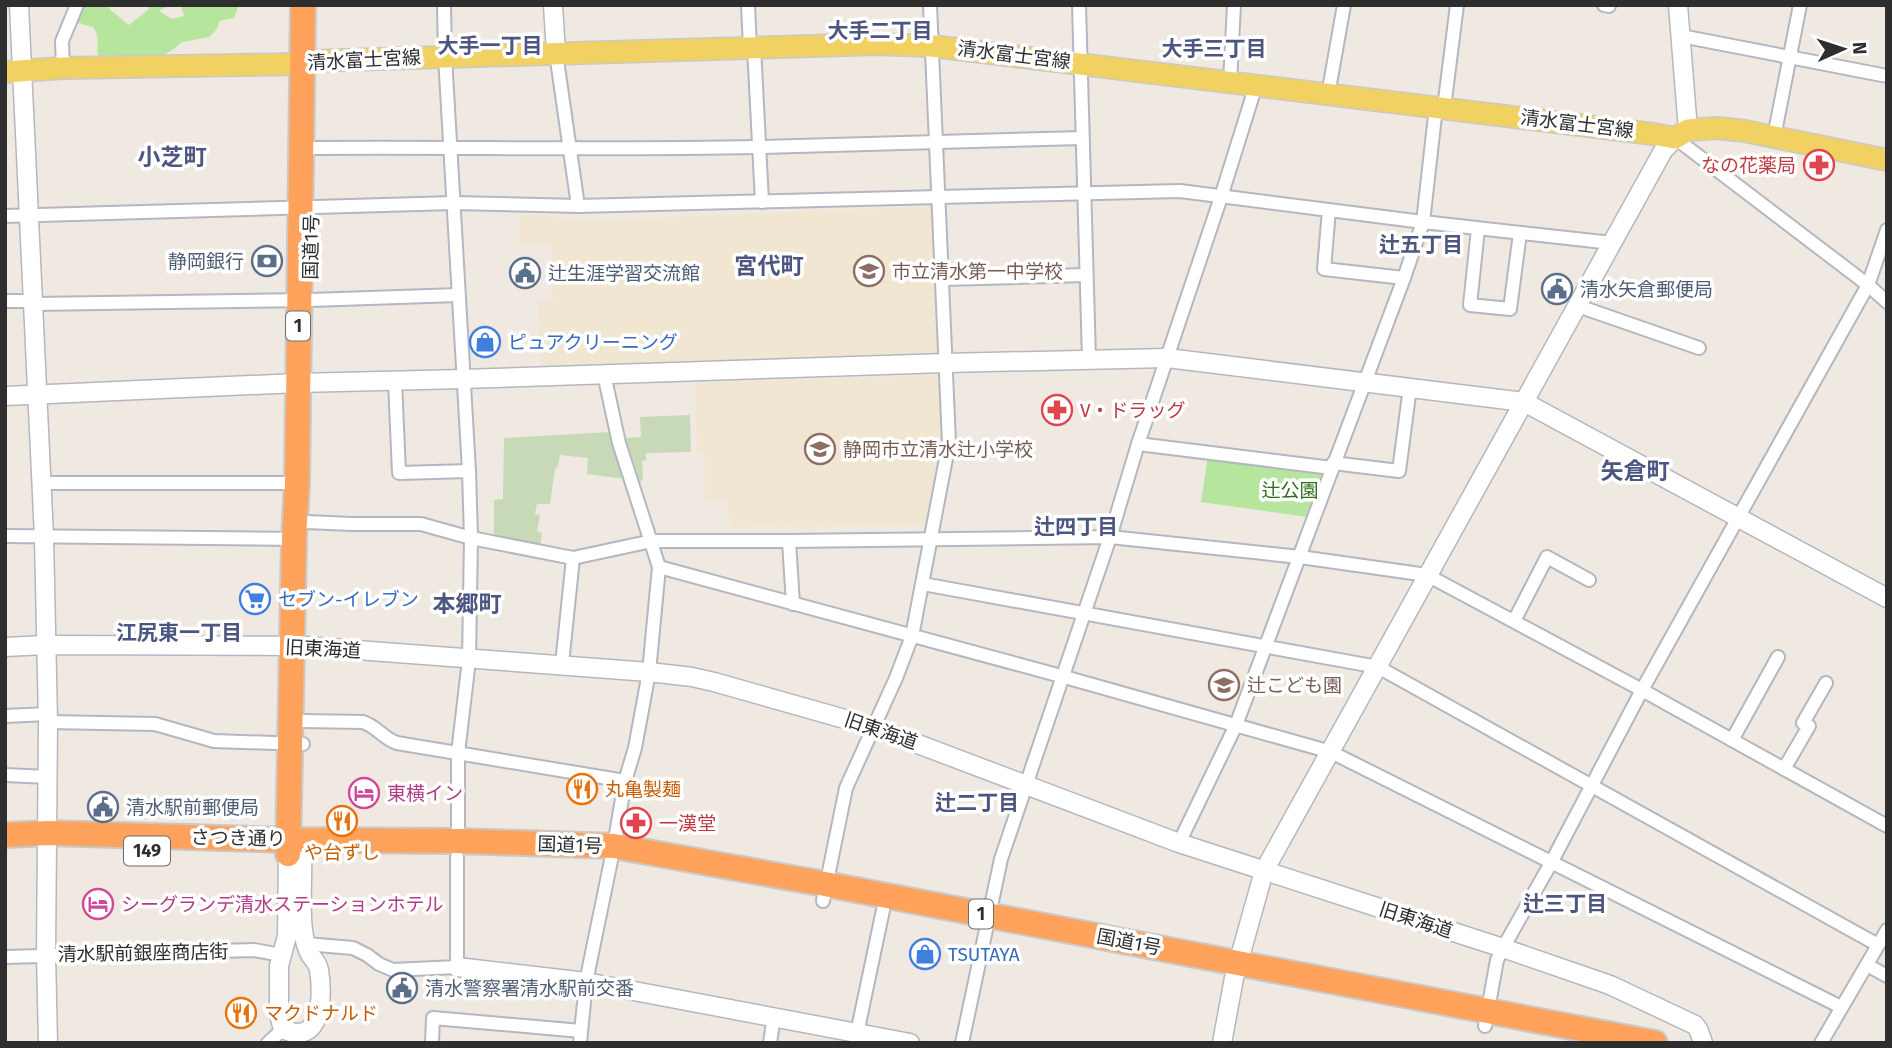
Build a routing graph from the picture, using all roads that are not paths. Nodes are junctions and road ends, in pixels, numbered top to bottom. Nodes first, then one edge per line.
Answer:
1 (19, 5) edge
2 (77, 5) edge
3 (303, 5) edge
4 (314, 5) edge
5 (444, 5) edge
6 (553, 5) edge
7 (748, 5) edge
8 (930, 5) edge
9 (1079, 5) edge
10 (1234, 5) edge
11 (1343, 5) edge
12 (1457, 5) edge
13 (1678, 5) edge
14 (1800, 5) edge
15 (1681, 36) junction
16 (932, 46) junction
17 (752, 48) junction
18 (556, 53) junction
19 (445, 56) junction
20 (1790, 58) junction
21 (308, 63) junction
22 (1081, 63) junction
23 (63, 68) junction
24 (13, 71) edge
25 (1887, 76) edge
26 (1230, 82) junction
27 (1256, 85) junction
28 (1328, 95) junction
29 (1440, 107) junction
30 (1681, 134) junction
31 (1774, 137) junction
32 (1082, 138) junction
33 (937, 140) junction
34 (760, 147) junction
35 (312, 148) junction
36 (450, 148) junction
37 (570, 149) junction
38 (1887, 160) edge
39 (1084, 194) junction
40 (1221, 197) junction
41 (939, 198) junction
42 (762, 202) junction
43 (453, 203) junction
44 (578, 206) junction
45 (306, 207) junction
46 (1329, 210) junction
47 (28, 215) junction
48 (5, 216) edge
49 (1423, 222) junction
50 (1478, 229) junction
51 (1887, 230) edge
52 (1520, 233) junction
53 (1612, 243) junction
54 (1086, 275) junction
55 (1404, 278) junction
56 (943, 279) junction
57 (1868, 285) junction
58 (458, 295) junction
59 (304, 300) junction
60 (5, 301) edge
61 (1887, 302) edge
62 (33, 303) junction
63 (1578, 306) junction
64 (1699, 348) dead end
65 (1167, 358) junction
66 (1089, 359) junction
67 (946, 363) junction
68 (604, 374) junction
69 (463, 379) junction
70 (395, 381) junction
71 (1365, 381) junction
72 (303, 383) junction
73 (1410, 387) junction
74 (36, 394) junction
75 (5, 396) edge
76 (1524, 402) junction
77 (1138, 444) junction
78 (1333, 466) junction
79 (469, 471) junction
80 (42, 483) junction
81 (302, 483) junction
82 (1738, 517) junction
83 (302, 533) junction
84 (5, 536) edge
85 (44, 537) junction
86 (1110, 537) junction
87 (471, 538) junction
88 (930, 538) junction
89 (652, 541) junction
90 (789, 541) junction
91 (1300, 557) junction
92 (573, 558) junction
93 (659, 567) junction
94 (1427, 575) junction
95 (1589, 580) dead end
96 (923, 584) junction
97 (1887, 598) edge
98 (793, 604) junction
99 (1084, 613) junction
100 (1514, 621) junction
101 (912, 636) junction
102 (46, 645) junction
103 (298, 646) junction
104 (5, 647) edge
105 (1266, 647) junction
106 (1778, 657) dead end
107 (470, 660) junction
108 (562, 664) junction
109 (1378, 667) junction
110 (649, 672) junction
111 (1061, 676) junction
112 (1826, 683) dead end
113 (1642, 690) junction
114 (5, 716) edge
115 (48, 718) junction
116 (1236, 725) junction
117 (873, 727) junction
118 (299, 736) junction
119 (1732, 740) junction
120 (1331, 752) junction
121 (458, 753) junction
122 (1784, 769) junction
123 (5, 775) edge
124 (48, 777) junction
125 (625, 781) junction
126 (1026, 784) junction
127 (1591, 787) junction
128 (1887, 825) edge
129 (5, 835) edge
130 (48, 841) junction
131 (1179, 843) junction
132 (295, 847) junction
133 (458, 849) junction
134 (5, 851) edge
135 (612, 854) junction
136 (1552, 863) junction
137 (1264, 871) junction
138 (824, 892) junction
139 (883, 910) junction
140 (987, 923) junction
141 (1887, 930) edge
142 (306, 944) junction
143 (1878, 945) junction
144 (1503, 948) junction
145 (47, 955) junction
146 (281, 956) junction
147 (5, 957) edge
148 (1867, 965) junction
149 (457, 967) junction
150 (1236, 970) junction
151 (1887, 976) edge
152 (586, 982) junction
153 (1841, 1007) junction
154 (774, 1016) junction
155 (1486, 1018) junction
156 (283, 1029) junction
157 (580, 1037) edge
158 (855, 1038) edge
159 (1613, 1039) edge
160 (48, 1043) edge
161 (268, 1043) edge
162 (432, 1043) edge
163 (770, 1043) edge
164 (910, 1043) edge
165 (962, 1043) edge
166 (1222, 1043) edge
167 (1572, 1043) edge
168 (1654, 1043) edge
169 (1703, 1043) edge
170 (1821, 1043) edge

1 - 24 street
2 - 23 street
3 - 21 highway, 国道1号 / 1
4 - 21 highway, 国道1号 / 1
5 - 19 street
6 - 18 street
7 - 17 street
8 - 16 street
9 - 22 street
10 - 26 street
11 - 28 street
12 - 29 street
13 - 15 street
14 - 20 street
15 - 20 street
15 - 30 street
16 - 17 main road, 清水富士宮線
16 - 22 main road, 清水富士宮線
16 - 33 street
17 - 18 main road, 清水富士宮線
17 - 34 street
18 - 19 main road, 清水富士宮線
18 - 37 street
19 - 21 main road, 清水富士宮線
19 - 36 street
20 - 25 street
20 - 31 street
21 - 23 main road, 清水富士宮線
21 - 35 highway, 国道1号 / 1
21 - 45 highway, 国道1号 / 1
22 - 26 main road, 清水富士宮線
22 - 32 street
23 - 24 main road, 清水富士宮線
24 - 47 street
26 - 27 main road, 清水富士宮線
27 - 28 main road, 清水富士宮線
27 - 40 street
28 - 29 main road, 清水富士宮線
29 - 30 main road, 清水富士宮線
29 - 49 street
30 - 31 main road, 清水富士宮線
30 - 53 street
30 - 57 street
31 - 38 main road, 清水富士宮線
32 - 33 street
32 - 39 street
33 - 34 street
33 - 41 street
34 - 37 street
34 - 42 street
35 - 36 street
35 - 45 highway, 国道1号 / 1
36 - 37 street
36 - 43 street
37 - 44 street
39 - 40 street
39 - 41 street
39 - 54 street
40 - 46 street
40 - 65 street
41 - 42 street
41 - 56 street
42 - 44 street
43 - 44 street
43 - 45 street
43 - 58 street
45 - 47 street
45 - 59 highway, 国道1号 / 1
46 - 49 street
46 - 55 street
47 - 48 street
47 - 62 street
49 - 50 street
49 - 55 street
50 - 52 street
50 - 52 street
51 - 57 street
52 - 53 street
53 - 63 street
54 - 56 street
54 - 66 street
55 - 71 street
56 - 67 street
57 - 61 street
57 - 82 street
58 - 59 street
58 - 69 street
59 - 62 street
59 - 72 highway, 国道1号 / 1
60 - 62 street
62 - 74 street
63 - 64 street
63 - 76 street
65 - 66 street
65 - 71 street
65 - 77 street
66 - 67 street
67 - 68 street
67 - 88 street
68 - 69 street
68 - 89 street
69 - 70 street
69 - 79 street
70 - 72 street
70 - 79 street
71 - 73 street
71 - 78 street
72 - 74 street
72 - 81 highway, 国道1号 / 1
73 - 76 street
73 - 78 street
74 - 75 street
74 - 80 street
76 - 82 street
76 - 94 street
77 - 78 street
77 - 86 street
78 - 91 street
79 - 87 street
80 - 81 street
80 - 85 street
81 - 83 highway, 国道1号 / 1
82 - 97 street
82 - 113 street
83 - 85 street
83 - 87 street
83 - 103 highway, 国道1号 / 1
84 - 85 street
85 - 102 street
86 - 88 street
86 - 91 street
86 - 99 street
87 - 92 street
87 - 107 street
88 - 90 street
88 - 96 street
89 - 90 street
89 - 92 street
89 - 93 street
90 - 98 street
91 - 94 street
91 - 105 street
92 - 108 street
93 - 98 street
93 - 110 street
94 - 100 street
94 - 109 street
95 - 100 street
96 - 99 street
96 - 101 street
98 - 101 street
99 - 105 street
99 - 111 street
100 - 113 street
101 - 111 street
101 - 117 street
102 - 103 street, 旧東海道
102 - 104 street, 旧東海道
102 - 115 street
103 - 107 street, 旧東海道
103 - 118 highway, 国道1号 / 1
105 - 109 street
105 - 116 street
106 - 119 street
107 - 108 street, 旧東海道
107 - 121 street
108 - 110 street, 旧東海道
109 - 120 street
109 - 127 street
110 - 117 street, 旧東海道
110 - 125 street
111 - 116 street
111 - 126 street
112 - 122 street
113 - 119 street
113 - 127 street
114 - 115 street
115 - 118 street
115 - 124 street
116 - 120 street
116 - 131 street
117 - 126 street, 旧東海道
117 - 138 street
118 - 121 street
118 - 132 highway, 国道1号 / 1
119 - 122 street
120 - 136 street
120 - 137 street
121 - 125 street
121 - 133 street
122 - 128 street
123 - 124 street
124 - 130 street
125 - 135 street
126 - 131 street, 旧東海道
126 - 140 street
127 - 136 street
127 - 143 street
129 - 130 highway, さつき通り / 149
130 - 132 highway, さつき通り / 149
130 - 134 highway, さつき通り / 149
130 - 145 street
131 - 137 street, 旧東海道
132 - 133 highway, 国道1号 / 1
132 - 142 street
132 - 146 street
133 - 135 highway, 国道1号 / 1
133 - 149 street
135 - 138 highway, 国道1号 / 1
135 - 152 street
136 - 144 street
136 - 153 street
137 - 144 street, 旧東海道
137 - 150 street
138 - 139 highway, 国道1号 / 1
138 - 140 highway, 国道1号 / 1
139 - 140 highway, 国道1号 / 1
139 - 158 street
140 - 150 highway, 国道1号 / 1
140 - 165 street
141 - 143 street
142 - 149 street
142 - 156 street
143 - 148 street
144 - 155 street
144 - 169 street, 旧東海道
145 - 146 street, 清水駅前銀座商店街
145 - 147 street, 清水駅前銀座商店街
145 - 160 street
146 - 156 street
148 - 151 street
148 - 153 street
149 - 152 street
150 - 155 highway, 国道1号 / 1
150 - 166 street
152 - 154 street
152 - 157 street
153 - 170 street
154 - 158 street
154 - 163 street
155 - 159 highway, 国道1号 / 1
155 - 167 highway, 国道1号 / 1
156 - 161 street
157 - 162 street
158 - 164 street
159 - 168 highway, 国道1号 / 1

